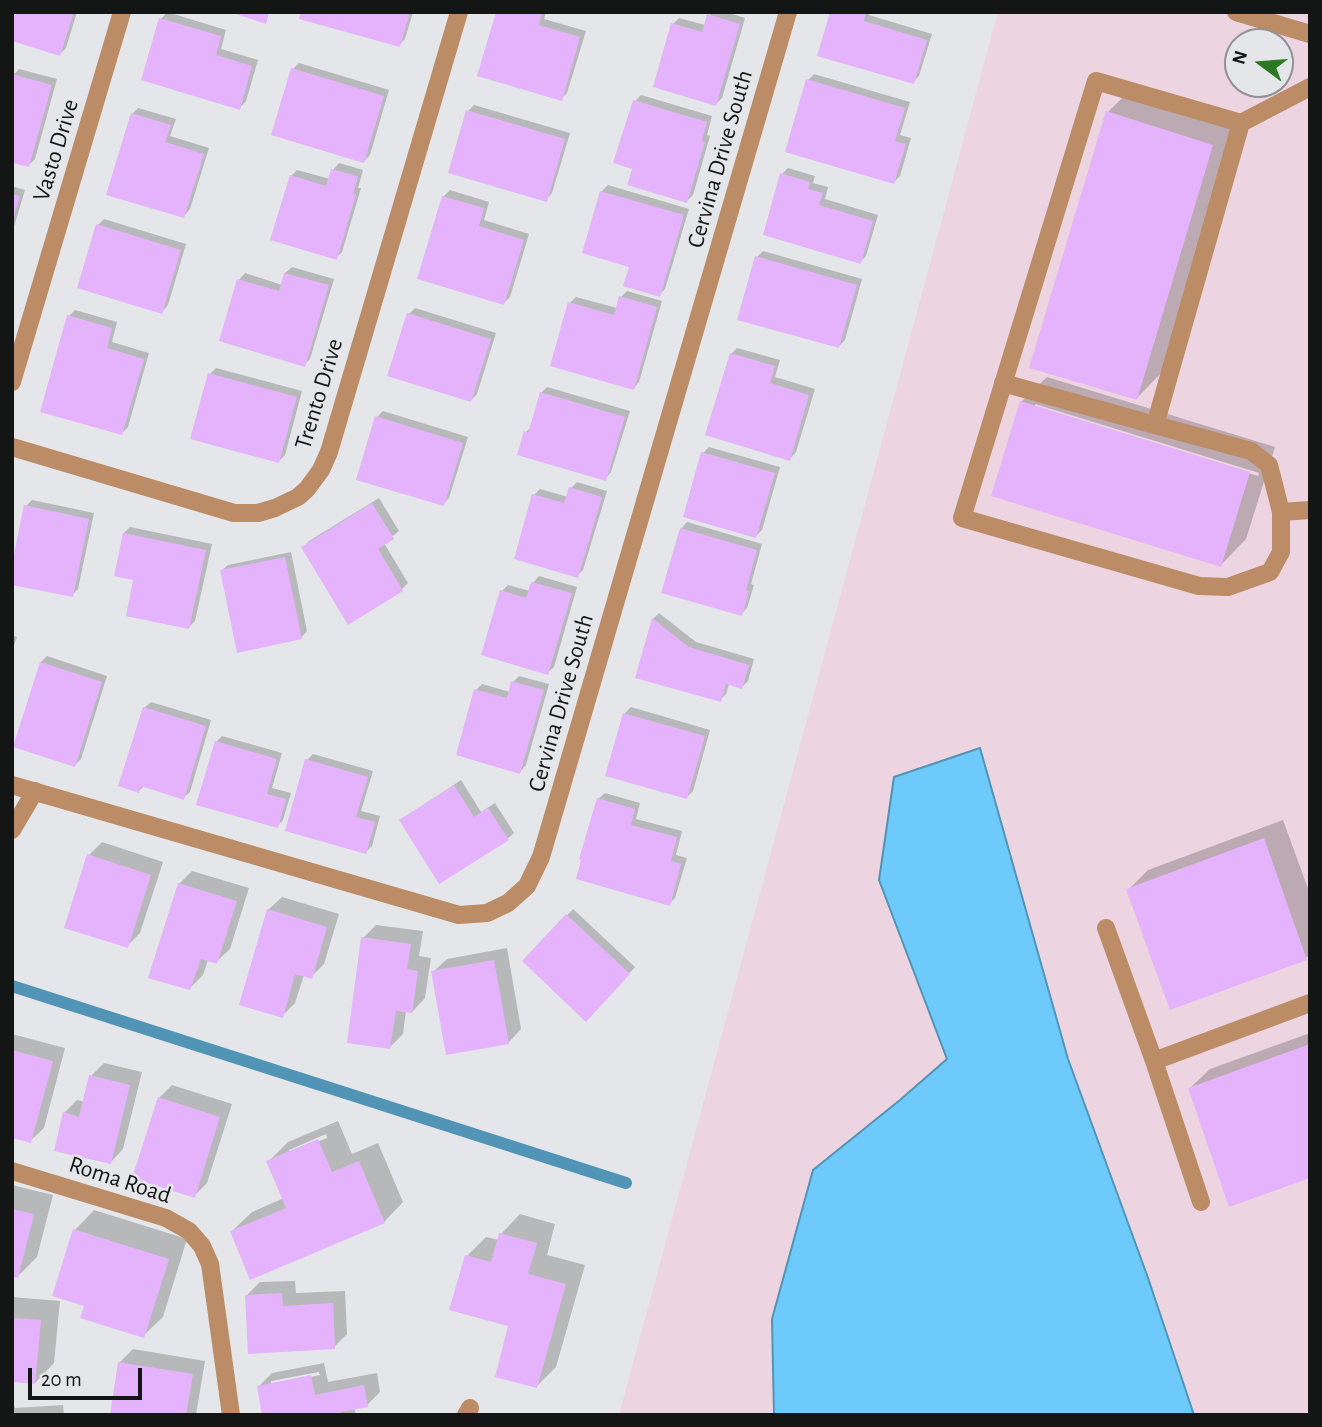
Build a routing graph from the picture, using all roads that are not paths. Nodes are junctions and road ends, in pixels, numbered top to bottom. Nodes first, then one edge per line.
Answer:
1 (122, 12) edge
2 (459, 12) edge
3 (789, 12) edge
4 (1236, 12) edge
5 (1310, 34) edge
6 (1310, 87) edge
7 (1241, 123) junction
8 (12, 382) edge
9 (1003, 383) junction
10 (1155, 425) junction
11 (12, 447) edge
12 (1310, 510) edge
13 (1282, 512) junction
14 (12, 785) edge
15 (35, 791) junction
16 (12, 830) edge
17 (1106, 928) dead end
18 (1310, 1003) edge
19 (1154, 1061) junction
20 (12, 1171) edge
21 (1200, 1202) dead end
22 (230, 1415) edge

1 - 8 street, Vasto Drive
2 - 11 street, Trento Drive
3 - 15 street, Cervina Drive South
4 - 5 street
6 - 7 street
7 - 9 street
7 - 10 street
9 - 10 street
9 - 13 street
10 - 13 street
12 - 13 street
14 - 15 street, Cervina Drive South
15 - 16 street
17 - 19 street
18 - 19 street
19 - 21 street
20 - 22 street, Roma Road

